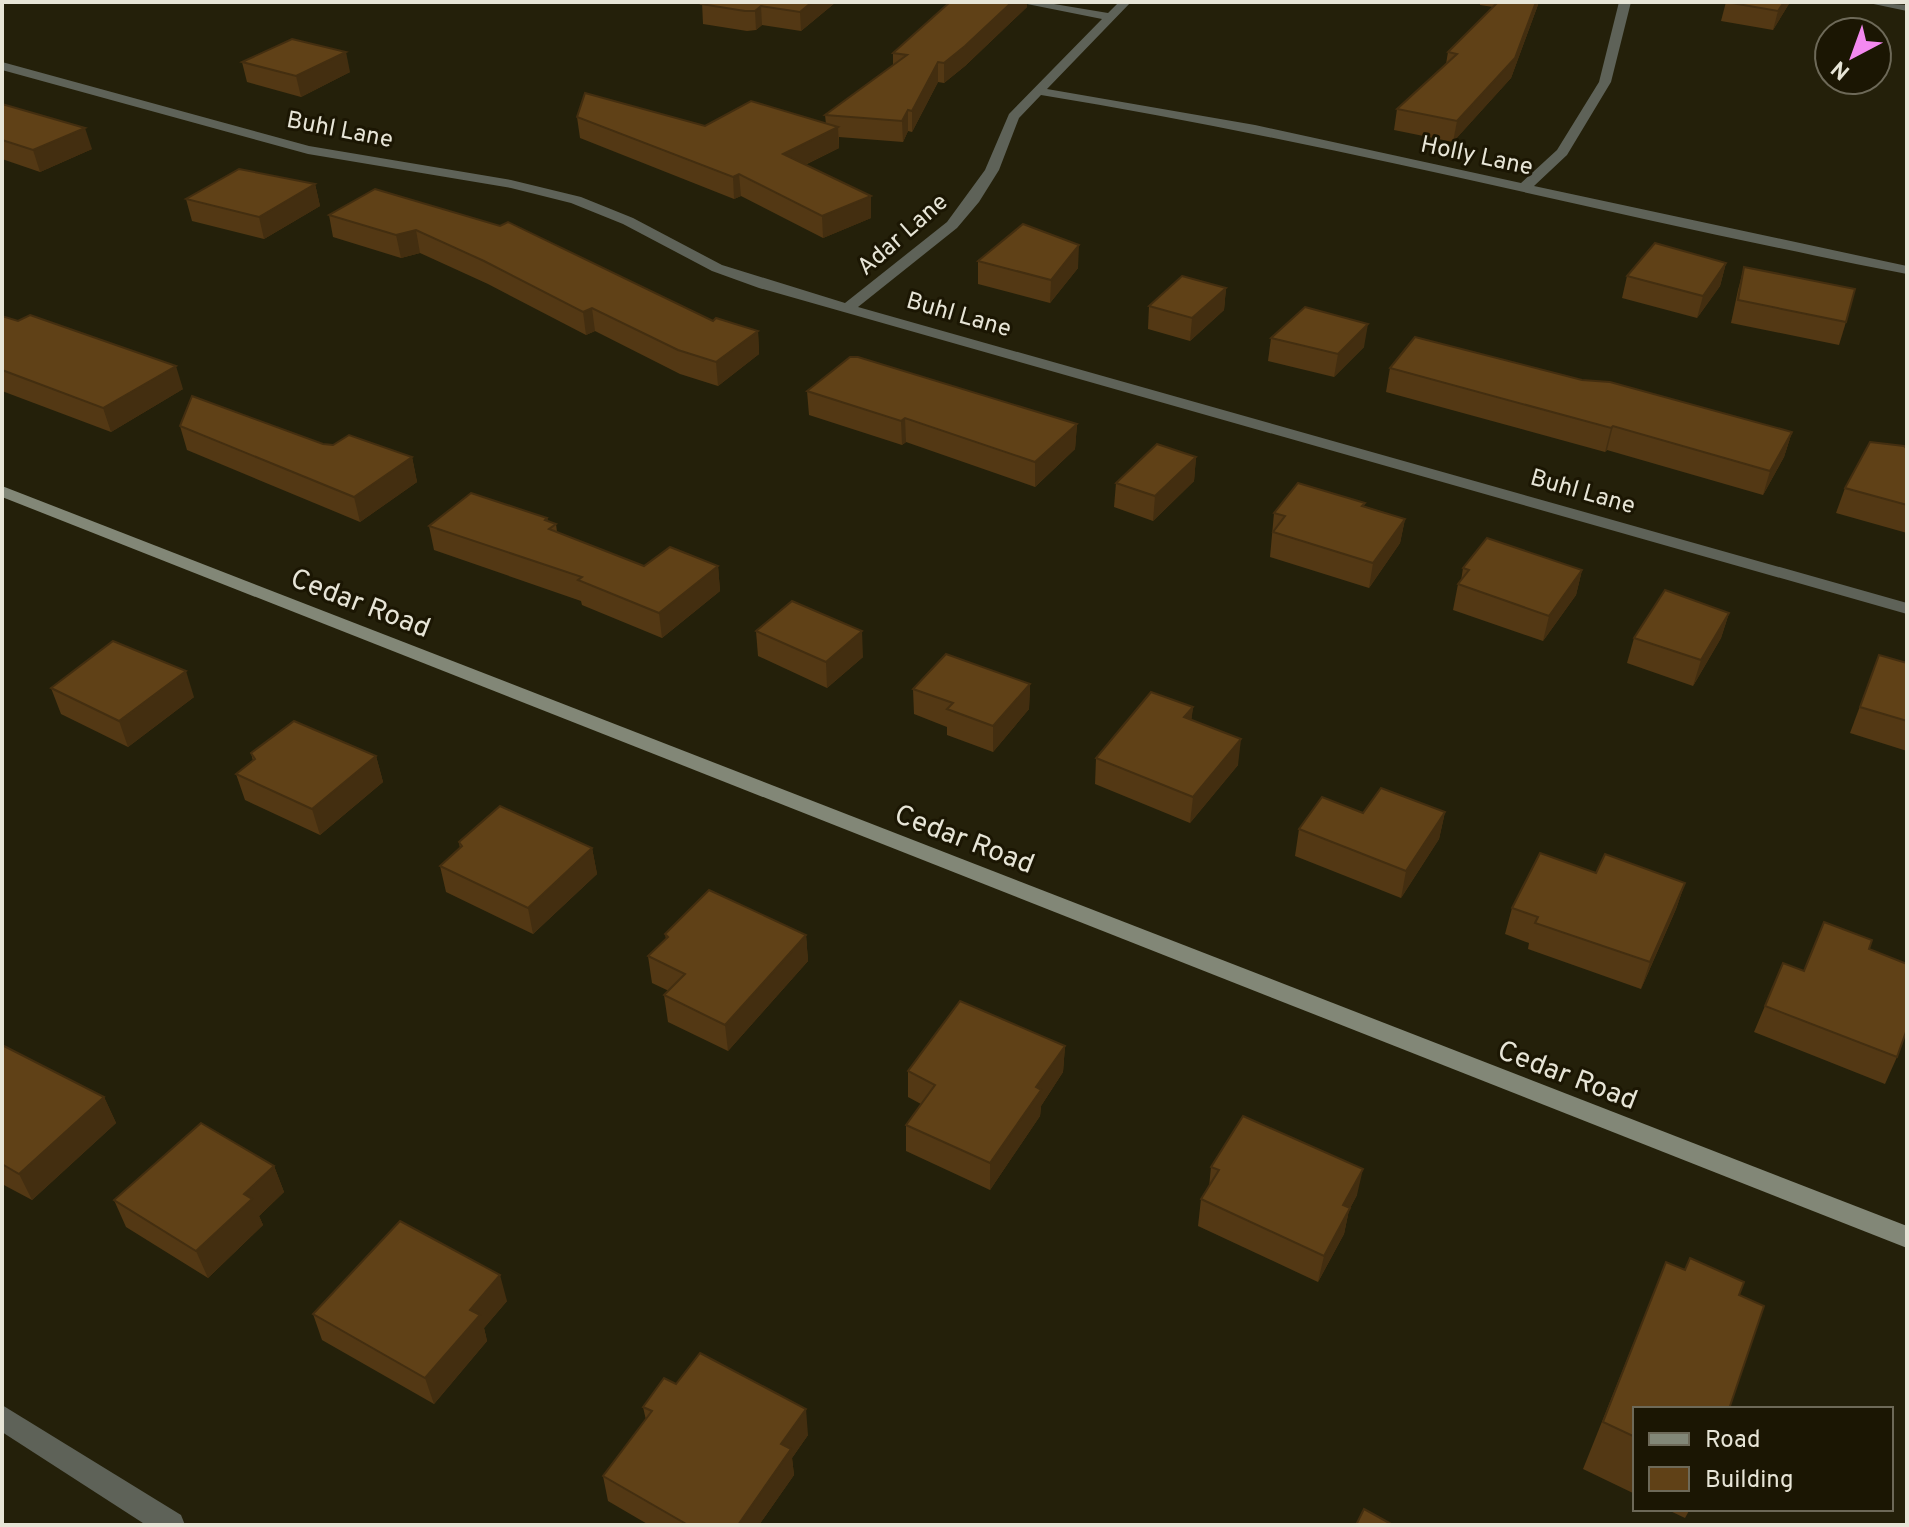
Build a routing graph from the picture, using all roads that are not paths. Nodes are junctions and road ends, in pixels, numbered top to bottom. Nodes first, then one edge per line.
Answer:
1 (1023, 2) edge
2 (1125, 2) edge
3 (1625, 2) edge
4 (1870, 2) edge
5 (1907, 8) edge
6 (1109, 17) junction
7 (2, 66) edge
8 (1036, 91) junction
9 (1524, 188) junction
10 (1907, 270) edge
11 (848, 308) junction
12 (2, 491) edge
13 (1907, 609) edge
14 (1907, 1237) edge
15 (2, 1417) edge
16 (171, 1525) edge

1 - 6 street
2 - 6 street, Adar Lane
3 - 9 street
4 - 5 street
6 - 8 street, Adar Lane
7 - 11 street, Buhl Lane
8 - 9 street, Holly Lane
8 - 11 street, Adar Lane
9 - 10 street, Holly Lane
11 - 13 street, Buhl Lane
12 - 14 street, Cedar Road
15 - 16 street

